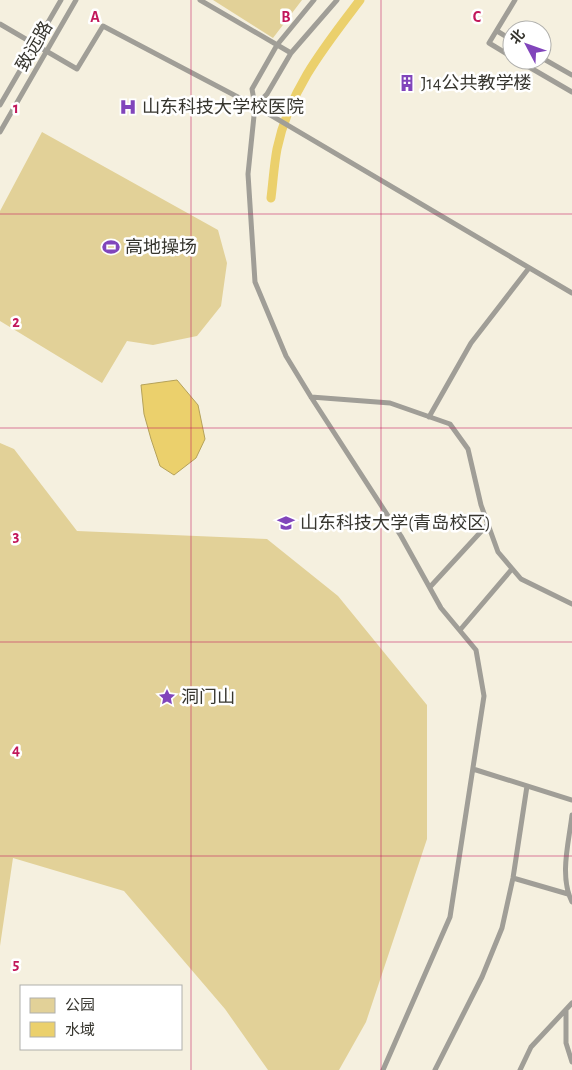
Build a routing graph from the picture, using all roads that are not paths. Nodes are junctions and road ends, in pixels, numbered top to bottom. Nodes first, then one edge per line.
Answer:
1 (61, 0) edge
2 (76, 0) edge
3 (200, 0) edge
4 (314, 0) edge
5 (337, 0) edge
6 (515, 0) edge
7 (0, 24) edge
8 (497, 31) junction
9 (502, 34) edge
10 (35, 45) junction
11 (277, 45) junction
12 (502, 51) edge
13 (47, 52) junction
14 (290, 53) junction
15 (552, 64) edge
16 (534, 70) edge
17 (572, 75) edge
18 (572, 92) edge
19 (0, 105) edge
20 (255, 106) junction
21 (0, 132) edge
22 (529, 268) junction
23 (572, 293) edge
24 (311, 397) junction
25 (429, 417) junction
26 (488, 524) junction
27 (512, 569) junction
28 (430, 587) junction
29 (572, 604) edge
30 (460, 630) junction
31 (473, 769) junction
32 (527, 786) junction
33 (572, 800) edge
34 (572, 815) edge
35 (513, 878) junction
36 (568, 894) junction
37 (572, 902) edge
38 (572, 1003) edge
39 (566, 1011) junction
40 (572, 1062) edge
41 (383, 1070) edge
42 (435, 1070) edge
43 (520, 1070) edge

1 - 10 lane, 致远路
2 - 13 lane, 致远路
3 - 11 lane
4 - 11 lane
5 - 14 lane
6 - 8 lane
7 - 10 lane
8 - 9 lane
8 - 12 lane
10 - 13 lane
10 - 19 lane, 致远路
11 - 14 lane
11 - 20 lane
13 - 20 lane
13 - 21 lane, 致远路
14 - 20 lane
15 - 17 lane
16 - 18 lane
20 - 22 lane
20 - 24 lane
22 - 23 lane
22 - 25 lane
24 - 25 lane
24 - 28 lane
25 - 26 lane
26 - 27 lane
26 - 28 lane
27 - 29 lane
27 - 30 lane
28 - 30 lane
30 - 31 lane
31 - 32 lane
31 - 41 lane
32 - 33 lane
32 - 35 lane
34 - 36 lane
35 - 36 lane
35 - 42 lane
36 - 37 lane
38 - 39 lane
39 - 40 lane
39 - 43 lane

